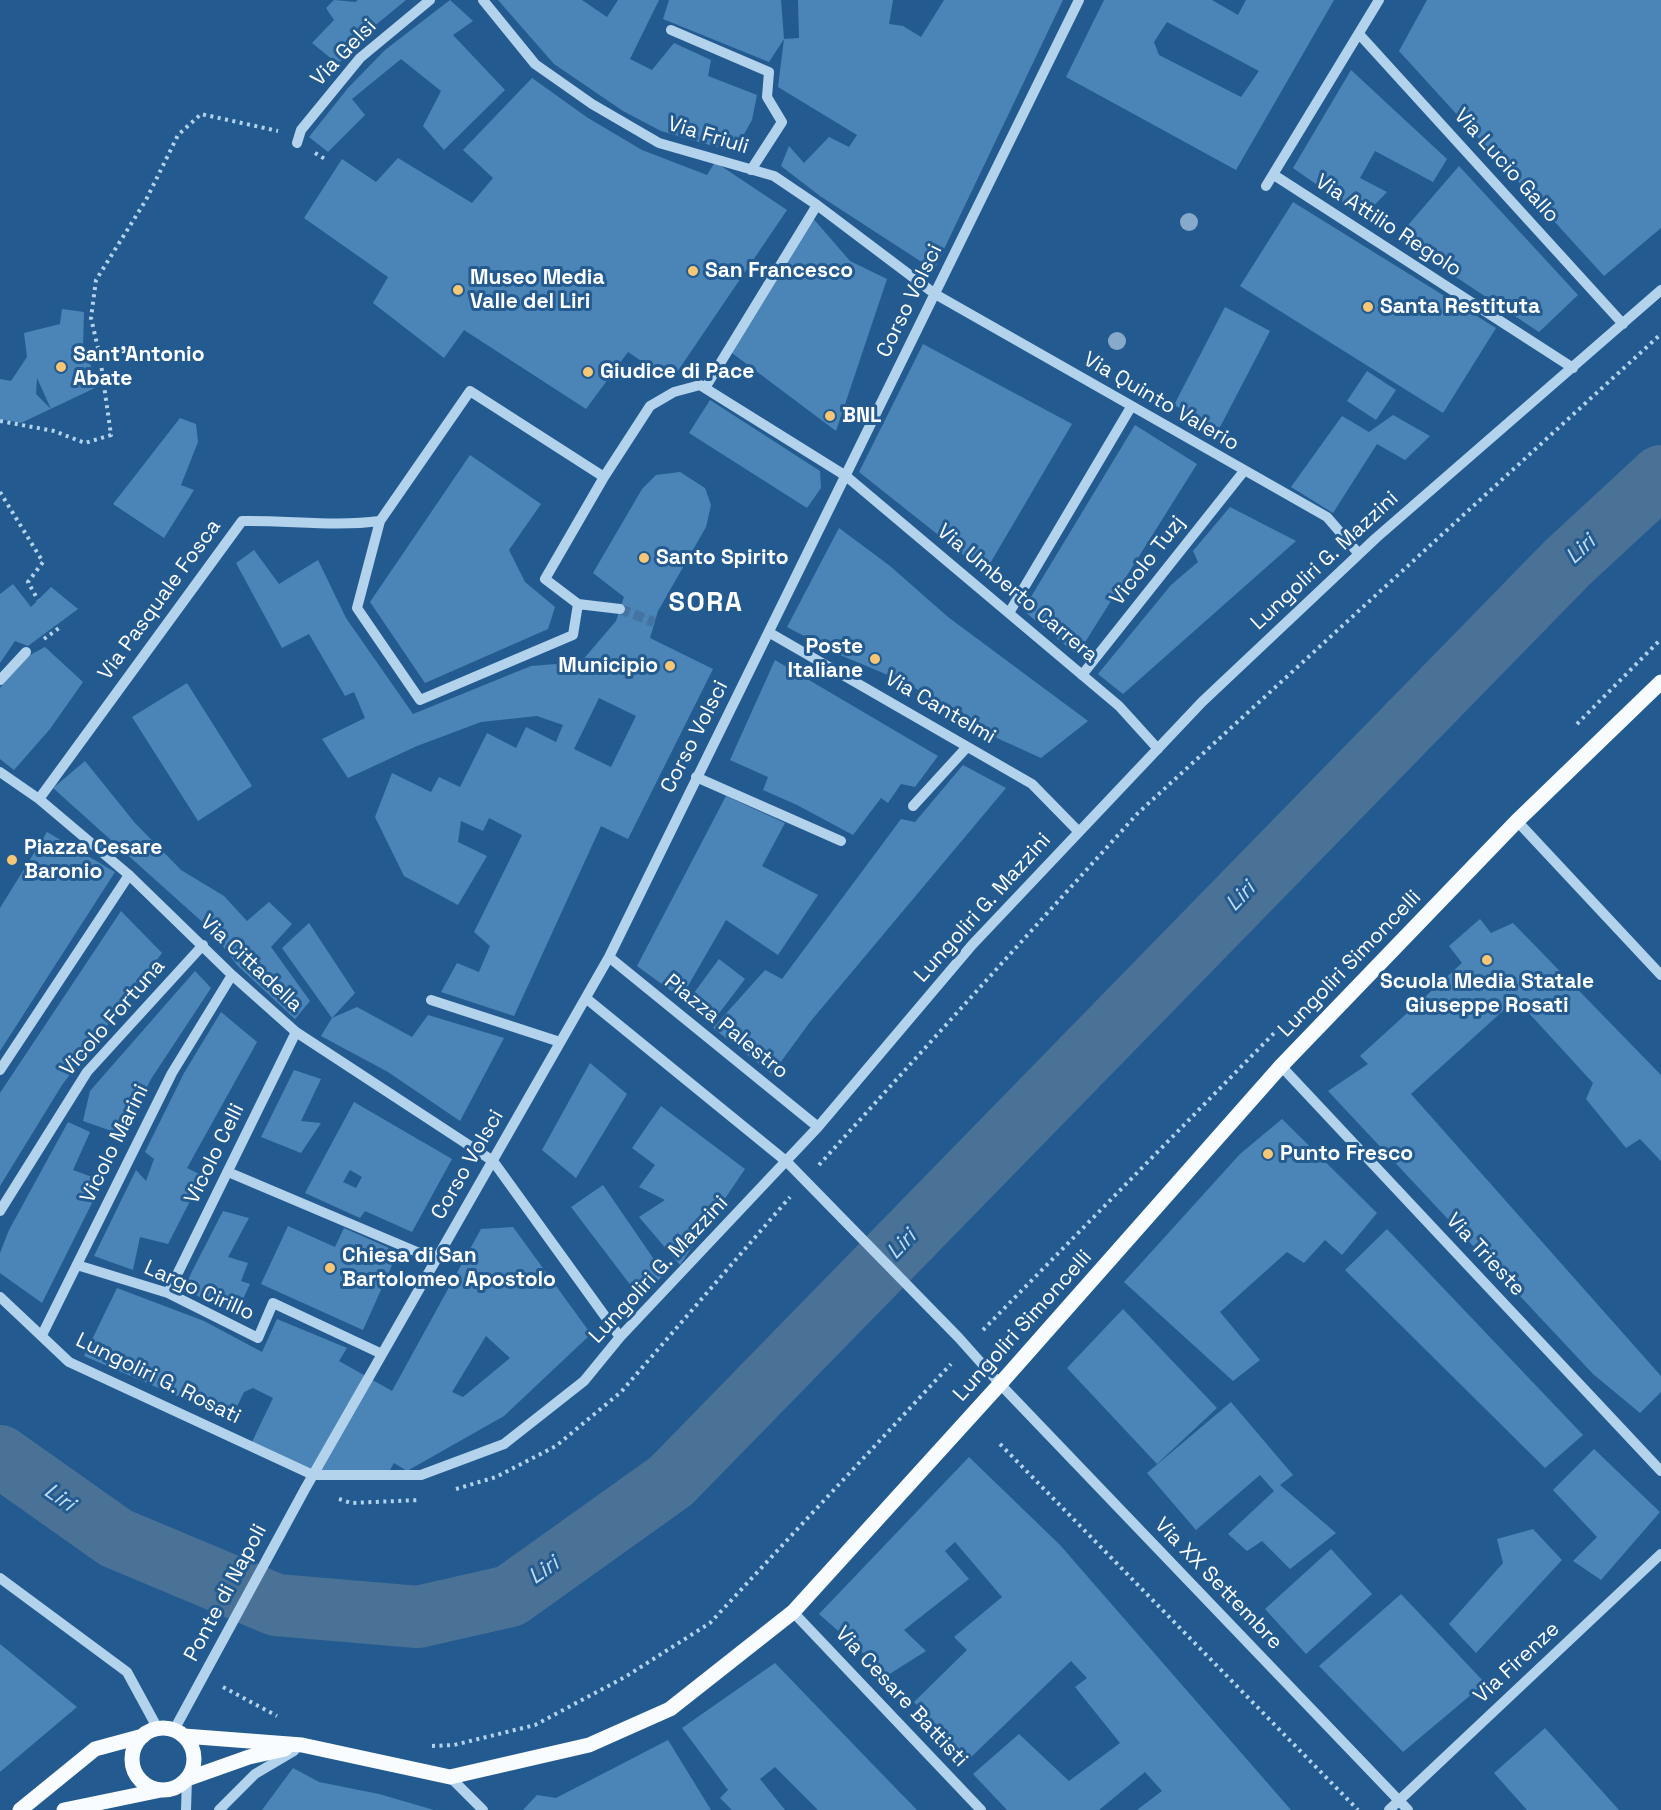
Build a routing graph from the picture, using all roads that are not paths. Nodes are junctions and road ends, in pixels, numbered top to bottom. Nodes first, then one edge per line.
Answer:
1 (430, 0) edge
2 (483, 0) edge
3 (1079, 0) edge
4 (1379, 0) edge
5 (672, 30) dead end
6 (1359, 34) junction
7 (297, 143) road end
8 (751, 170) junction
9 (1274, 175) junction
10 (1266, 186) dead end
11 (817, 205) junction
12 (1661, 290) edge
13 (935, 294) junction
14 (1623, 324) junction
15 (1573, 368) junction
16 (705, 388) junction
17 (1131, 407) junction
18 (1244, 471) junction
19 (846, 476) junction
20 (604, 477) junction
21 (380, 521) junction
22 (1359, 554) junction
23 (579, 604) junction
24 (620, 609) tunnel mouth
25 (1009, 613) junction
26 (770, 633) junction
27 (26, 652) dead end
28 (1082, 675) junction
29 (0, 681) edge
30 (1661, 682) edge
31 (967, 747) junction
32 (1158, 749) junction
33 (0, 772) edge
34 (696, 777) junction
35 (39, 799) junction
36 (913, 806) dead end
37 (1517, 821) junction
38 (1079, 832) junction
39 (841, 841) dead end
40 (129, 875) junction
41 (203, 945) junction
42 (609, 957) junction
43 (232, 975) junction
44 (1661, 975) edge
45 (586, 999) junction
46 (430, 1000) dead end
47 (296, 1032) junction
48 (560, 1042) junction
49 (1281, 1066) junction
50 (0, 1070) edge
51 (818, 1127) junction
52 (493, 1161) junction
53 (786, 1162) junction
54 (228, 1172) junction
55 (0, 1211) edge
56 (436, 1260) junction
57 (77, 1265) junction
58 (168, 1293) junction
59 (0, 1297) edge
60 (42, 1335) junction
61 (620, 1337) junction
62 (382, 1354) junction
63 (1000, 1384) junction
64 (1661, 1471) edge
65 (313, 1475) junction
66 (1661, 1554) edge
67 (0, 1578) edge
68 (793, 1612) junction
69 (158, 1729) junction
70 (179, 1733) junction
71 (142, 1736) junction
72 (302, 1745) junction
73 (450, 1776) junction
74 (187, 1779) junction
75 (161, 1790) junction
76 (1400, 1801) junction
77 (20, 1810) edge
78 (64, 1810) edge
79 (186, 1810) edge
80 (219, 1810) edge
81 (483, 1810) edge
82 (981, 1810) edge
83 (1389, 1810) edge
84 (1408, 1810) edge

1 - 7 street, Via Gelsi
2 - 8 street, Via Friuli
3 - 13 street, Corso Volsci
4 - 6 street
5 - 8 street
6 - 9 street
6 - 14 street, Via Lucio Gallo
8 - 11 street, Via Friuli
9 - 10 street
9 - 15 street, Via Attilio Regolo
11 - 13 street, Via Friuli
11 - 16 street
12 - 14 street, Lungoliri G. Mazzini
13 - 17 street, Via Quinto Valerio
13 - 19 street, Corso Volsci
14 - 15 street, Lungoliri G. Mazzini
15 - 22 street, Lungoliri G. Mazzini
16 - 19 street
16 - 20 street
17 - 18 street, Via Quinto Valerio
17 - 25 street
18 - 22 street, Via Quinto Valerio
18 - 28 street, Vicolo Tuzj
19 - 25 street, Via Umberto Carrera
19 - 26 street, Corso Volsci
20 - 21 street
20 - 23 street
21 - 23 street
21 - 35 street, Via Pasquale Fosca
22 - 32 street, Lungoliri G. Mazzini
23 - 24 street
25 - 28 street, Via Umberto Carrera
26 - 31 street, Via Cantelmi
26 - 34 street, Corso Volsci
27 - 29 street
28 - 32 street, Via Umberto Carrera
30 - 37 main road, Lungoliri Simoncelli
31 - 36 street
31 - 38 street, Via Cantelmi
32 - 38 street, Lungoliri G. Mazzini
33 - 35 street, Via Cittadella
34 - 39 street
34 - 42 street, Corso Volsci
35 - 40 street, Via Cittadella
37 - 44 street
37 - 49 main road, Lungoliri Simoncelli
38 - 51 street, Lungoliri G. Mazzini
40 - 41 street, Via Cittadella
40 - 50 street
41 - 43 street, Via Cittadella
41 - 55 street, Vicolo Fortuna
42 - 45 street, Corso Volsci
42 - 51 street, Piazza Palestro
43 - 47 street, Via Cittadella
43 - 57 street, Vicolo Marini
45 - 48 street, Corso Volsci
45 - 53 street
46 - 48 street
47 - 52 street, Via Cittadella
47 - 54 street, Vicolo Celli
48 - 52 street, Corso Volsci
49 - 63 main road, Lungoliri Simoncelli
49 - 64 street, Via Trieste
51 - 53 street, Lungoliri G. Mazzini
52 - 56 street, Corso Volsci
52 - 61 street
53 - 61 street, Lungoliri G. Mazzini
53 - 63 street, Via XX Settembre
54 - 56 street
54 - 58 street, Vicolo Celli
56 - 62 street, Corso Volsci
57 - 58 street, Largo Cirillo
57 - 60 street, Vicolo Marini
58 - 62 street, Largo Cirillo
59 - 60 street, Lungoliri G. Rosati
60 - 65 street, Lungoliri G. Rosati
61 - 65 street, Lungoliri G. Mazzini
62 - 65 street, Corso Volsci
63 - 68 main road, Lungoliri Simoncelli
63 - 76 street, Via XX Settembre
65 - 70 street, Ponte di Napoli
66 - 76 street, Via Firenze
67 - 69 street
68 - 73 main road, Lungoliri Simoncelli
68 - 82 street, Via Cesare Battisti
69 - 70 main road
69 - 71 main road
70 - 72 main road, Lungoliri Simoncelli
70 - 74 main road
71 - 75 main road
71 - 77 main road
72 - 73 main road, Lungoliri Simoncelli
72 - 74 main road
72 - 80 street
73 - 81 street
74 - 75 main road
74 - 79 street
75 - 78 main road
76 - 83 street, Via Firenze
76 - 84 street, Via XX Settembre

